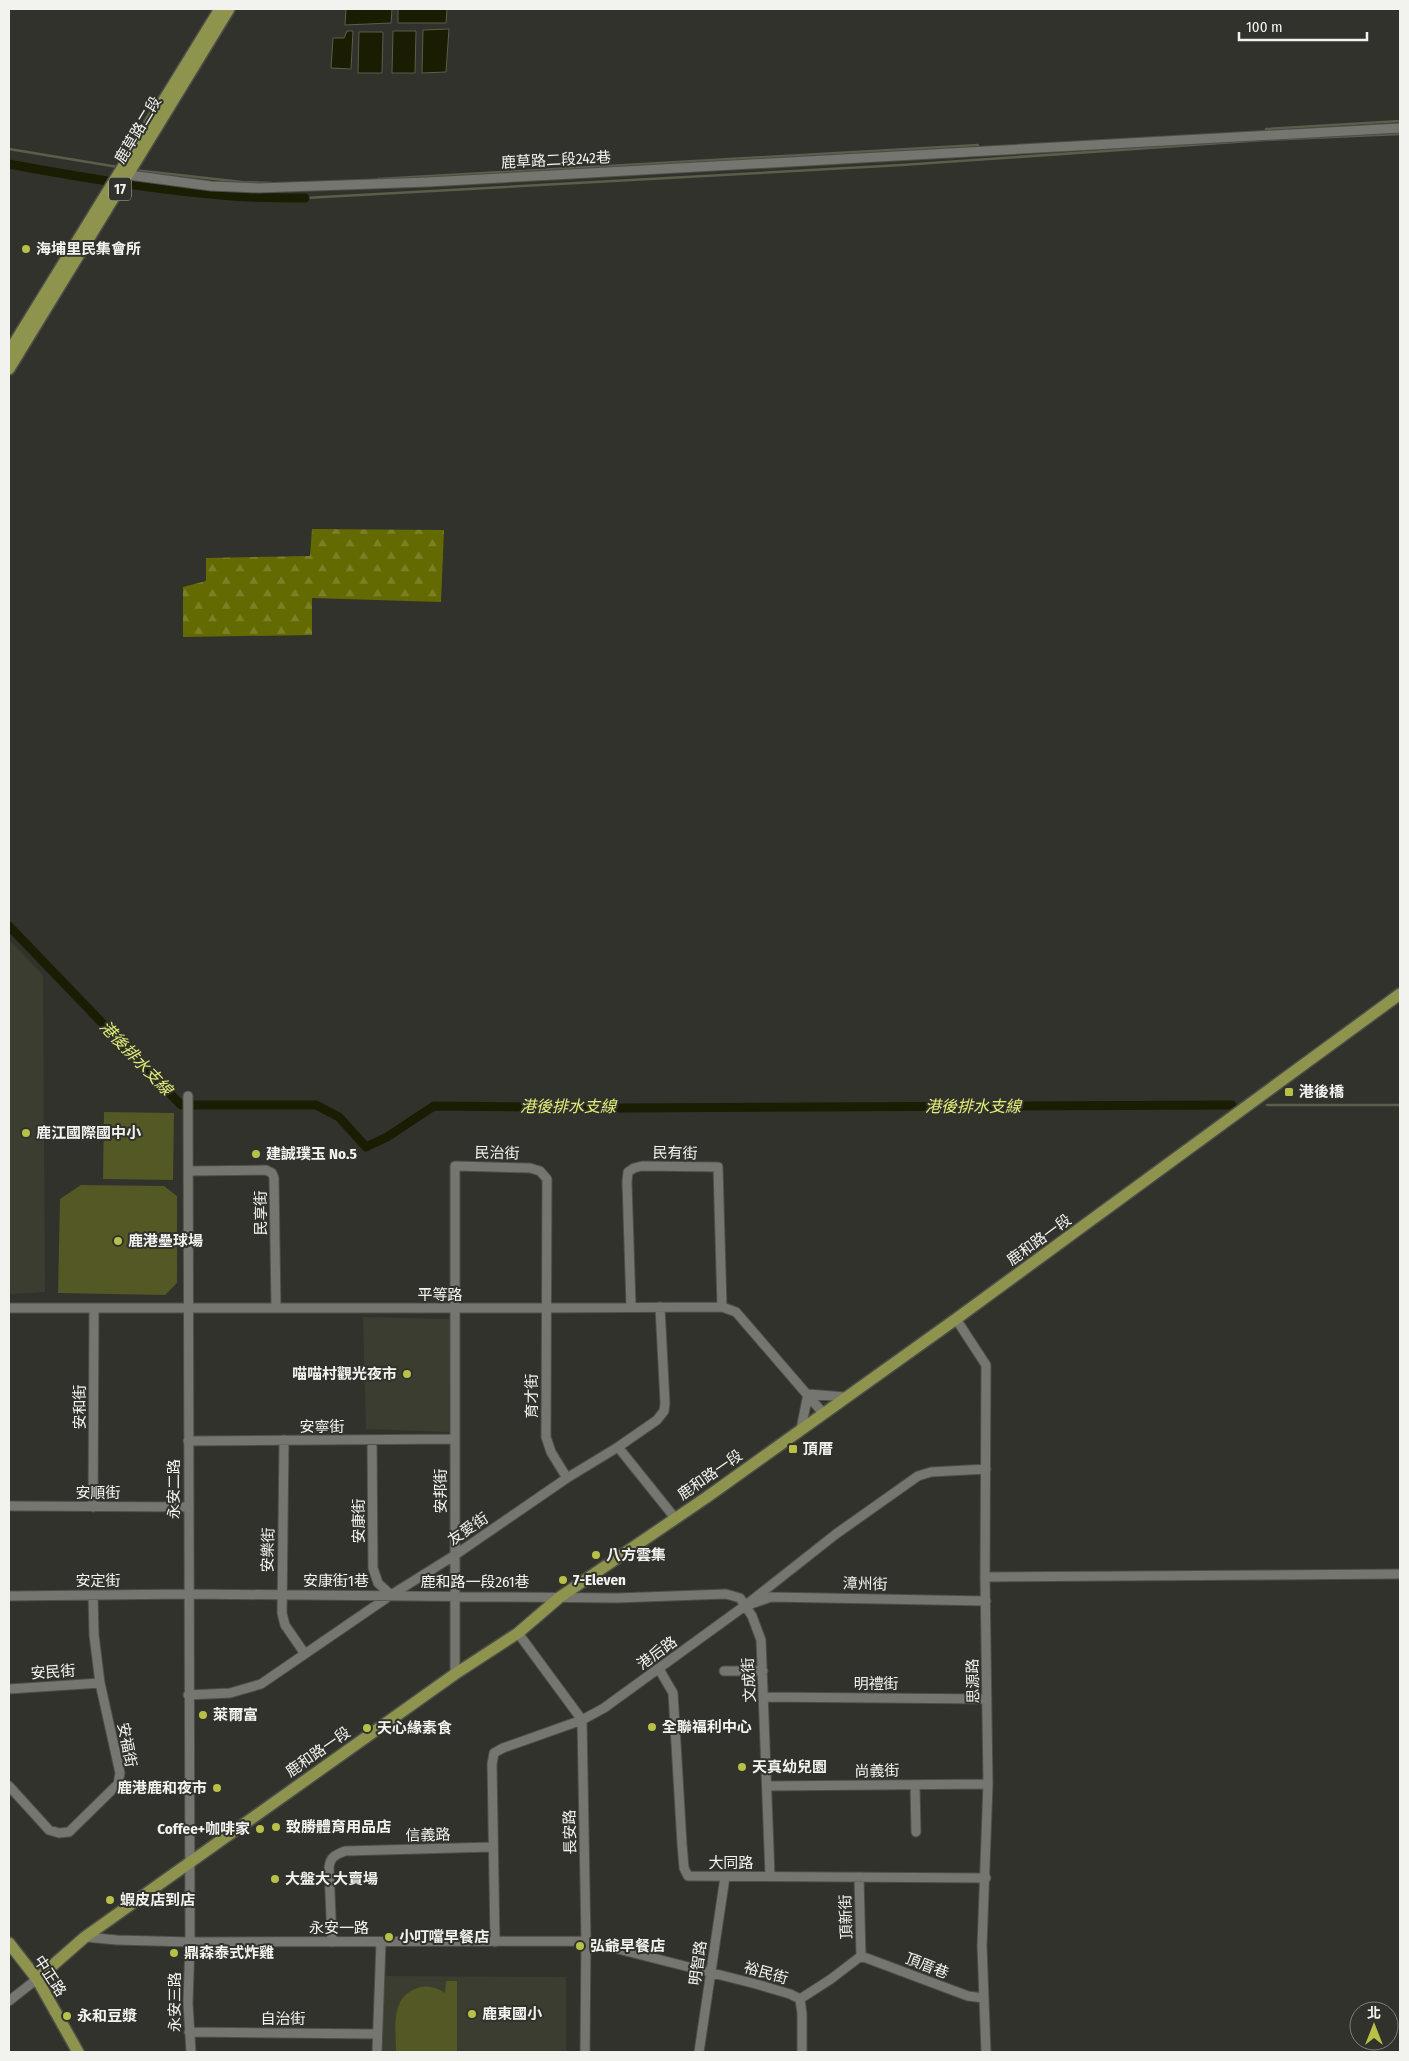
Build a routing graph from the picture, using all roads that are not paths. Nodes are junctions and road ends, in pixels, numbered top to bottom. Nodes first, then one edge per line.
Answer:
1 (220, 9) edge
2 (229, 9) edge
3 (1400, 128) edge
4 (129, 175) junction
5 (9, 352) edge
6 (9, 369) edge
7 (1400, 994) edge
8 (188, 1096) dead end
9 (188, 1171) junction
10 (631, 1306) junction
11 (660, 1307) junction
12 (722, 1307) junction
13 (9, 1308) edge
14 (94, 1308) junction
15 (188, 1308) junction
16 (276, 1308) junction
17 (456, 1308) junction
18 (546, 1308) junction
19 (956, 1319) junction
20 (808, 1394) junction
21 (845, 1397) junction
22 (823, 1413) junction
23 (800, 1429) junction
24 (455, 1439) junction
25 (284, 1440) junction
26 (372, 1440) junction
27 (188, 1441) junction
28 (618, 1447) junction
29 (986, 1469) junction
30 (567, 1478) junction
31 (9, 1506) edge
32 (93, 1507) junction
33 (188, 1507) junction
34 (675, 1518) junction
35 (455, 1555) junction
36 (1400, 1574) edge
37 (985, 1577) junction
38 (188, 1594) junction
39 (93, 1595) junction
40 (281, 1595) junction
41 (391, 1595) junction
42 (9, 1596) edge
43 (455, 1596) junction
44 (560, 1597) junction
45 (986, 1601) junction
46 (746, 1605) junction
47 (518, 1632) junction
48 (305, 1654) junction
49 (660, 1669) junction
50 (724, 1671) dead end
51 (763, 1671) junction
52 (455, 1674) junction
53 (100, 1683) junction
54 (9, 1689) edge
55 (188, 1695) junction
56 (764, 1697) junction
57 (987, 1699) junction
58 (582, 1720) junction
59 (988, 1784) junction
60 (915, 1785) junction
61 (9, 1786) edge
62 (767, 1786) junction
63 (916, 1832) dead end
64 (492, 1847) junction
65 (188, 1862) junction
66 (770, 1876) junction
67 (859, 1877) junction
68 (725, 1878) junction
69 (986, 1878) junction
70 (84, 1937) junction
71 (586, 1941) junction
72 (190, 1942) junction
73 (332, 1942) junction
74 (381, 1942) junction
75 (495, 1942) junction
76 (9, 1943) edge
77 (861, 1956) junction
78 (710, 1973) junction
79 (36, 1980) junction
80 (984, 1998) junction
81 (800, 1999) junction
82 (9, 2001) edge
83 (189, 2032) junction
84 (378, 2034) junction
85 (78, 2052) edge
86 (191, 2052) edge
87 (377, 2052) edge
88 (585, 2052) edge
89 (699, 2052) edge
90 (802, 2052) edge
91 (986, 2052) edge

1 - 5 main road, 鹿草路二段 / 17
2 - 4 main road, 鹿草路二段 / 17
3 - 4 street, 鹿草路二段242巷
4 - 6 main road, 鹿草路二段 / 17
7 - 19 main road, 鹿和路一段
8 - 9 street, 永安二路
9 - 15 street, 永安二路
9 - 16 street, 民享街
10 - 11 street, 平等路
10 - 12 street, 民有街
10 - 18 street, 平等路
11 - 12 street, 平等路
11 - 28 street, 友愛街
12 - 20 street
13 - 14 street, 平等路
14 - 15 street, 平等路
14 - 32 street, 安和街
15 - 16 street, 平等路
15 - 27 street, 永安二路
16 - 17 street, 平等路
17 - 18 street, 平等路
17 - 18 street, 民治街
17 - 24 street, 安邦街
18 - 30 street, 育才街
19 - 21 main road, 鹿和路一段
19 - 29 street, 思源路
20 - 21 street
20 - 22 street
20 - 23 street
21 - 22 main road, 鹿和路一段
22 - 23 main road, 鹿和路一段
23 - 34 main road, 鹿和路一段
24 - 26 street, 安寧街
24 - 35 street, 安邦街
25 - 26 street, 安寧街
25 - 27 street, 安寧街
25 - 40 street, 安樂街
26 - 41 street, 安康街
27 - 33 street, 永安二路
28 - 30 street, 友愛街
28 - 34 street
29 - 37 street, 思源路
29 - 46 street, 港后路
30 - 35 street, 友愛街
31 - 32 street, 安順街
32 - 33 street, 安順街
33 - 38 street, 永安二路
34 - 44 main road, 鹿和路一段
35 - 41 street, 友愛街
35 - 43 street, 安邦街
36 - 37 street
37 - 45 street, 思源路
38 - 39 street, 安定街
38 - 40 street, 安定街
38 - 55 street, 永安二路
39 - 42 street, 安定街
39 - 53 street, 安福街
40 - 41 street, 安康街1巷
40 - 48 street, 安樂街
41 - 43 street, 鹿和路一段261巷
41 - 48 street, 友愛街
43 - 44 street, 鹿和路一段261巷
43 - 52 street, 安邦街
44 - 46 street, 鹿和路一段261巷
44 - 47 main road, 鹿和路一段
45 - 46 street, 漳州街
45 - 57 street, 思源路
46 - 49 street, 港后路
46 - 51 street, 文成街
47 - 52 main road, 鹿和路一段
47 - 58 street
48 - 55 street, 友愛街
49 - 58 street, 港后路
49 - 68 street, 大同路
50 - 51 street
51 - 56 street, 文成街
52 - 65 main road, 鹿和路一段
53 - 54 street, 安民街
53 - 61 street, 安福街
55 - 65 street, 永安二路
56 - 57 street, 明禮街
56 - 62 street, 文成街
57 - 59 street, 思源路
58 - 64 street, 港后路
58 - 71 street, 長安路
59 - 60 street, 尚義街
59 - 69 street, 思源路
60 - 62 street, 尚義街
60 - 63 street
62 - 66 street, 文成街
64 - 73 street, 信義路
64 - 75 street, 港后路
65 - 70 main road, 鹿和路一段
65 - 72 street, 永安三路
66 - 67 street, 大同路
66 - 68 street, 大同路
67 - 69 street, 大同路
67 - 77 street, 頂新街
68 - 78 street, 明智路
69 - 80 street, 思源路
70 - 72 street, 永安一路
70 - 79 main road, 鹿和路一段
71 - 75 street, 永安一路
71 - 78 street, 永安一路
71 - 88 street, 長安路
72 - 73 street, 永安一路
72 - 83 street, 永安三路
73 - 74 street, 永安一路
74 - 75 street, 永安一路
74 - 84 street
76 - 79 main road, 中正路
77 - 80 street, 頂厝巷
77 - 81 street, 裕民街
78 - 81 street, 裕民街
78 - 89 street, 明智路
79 - 82 street
79 - 85 main road, 中正路
80 - 91 street, 思源路
81 - 90 street
83 - 84 street, 自治街
83 - 86 street, 永安三路
84 - 87 street

